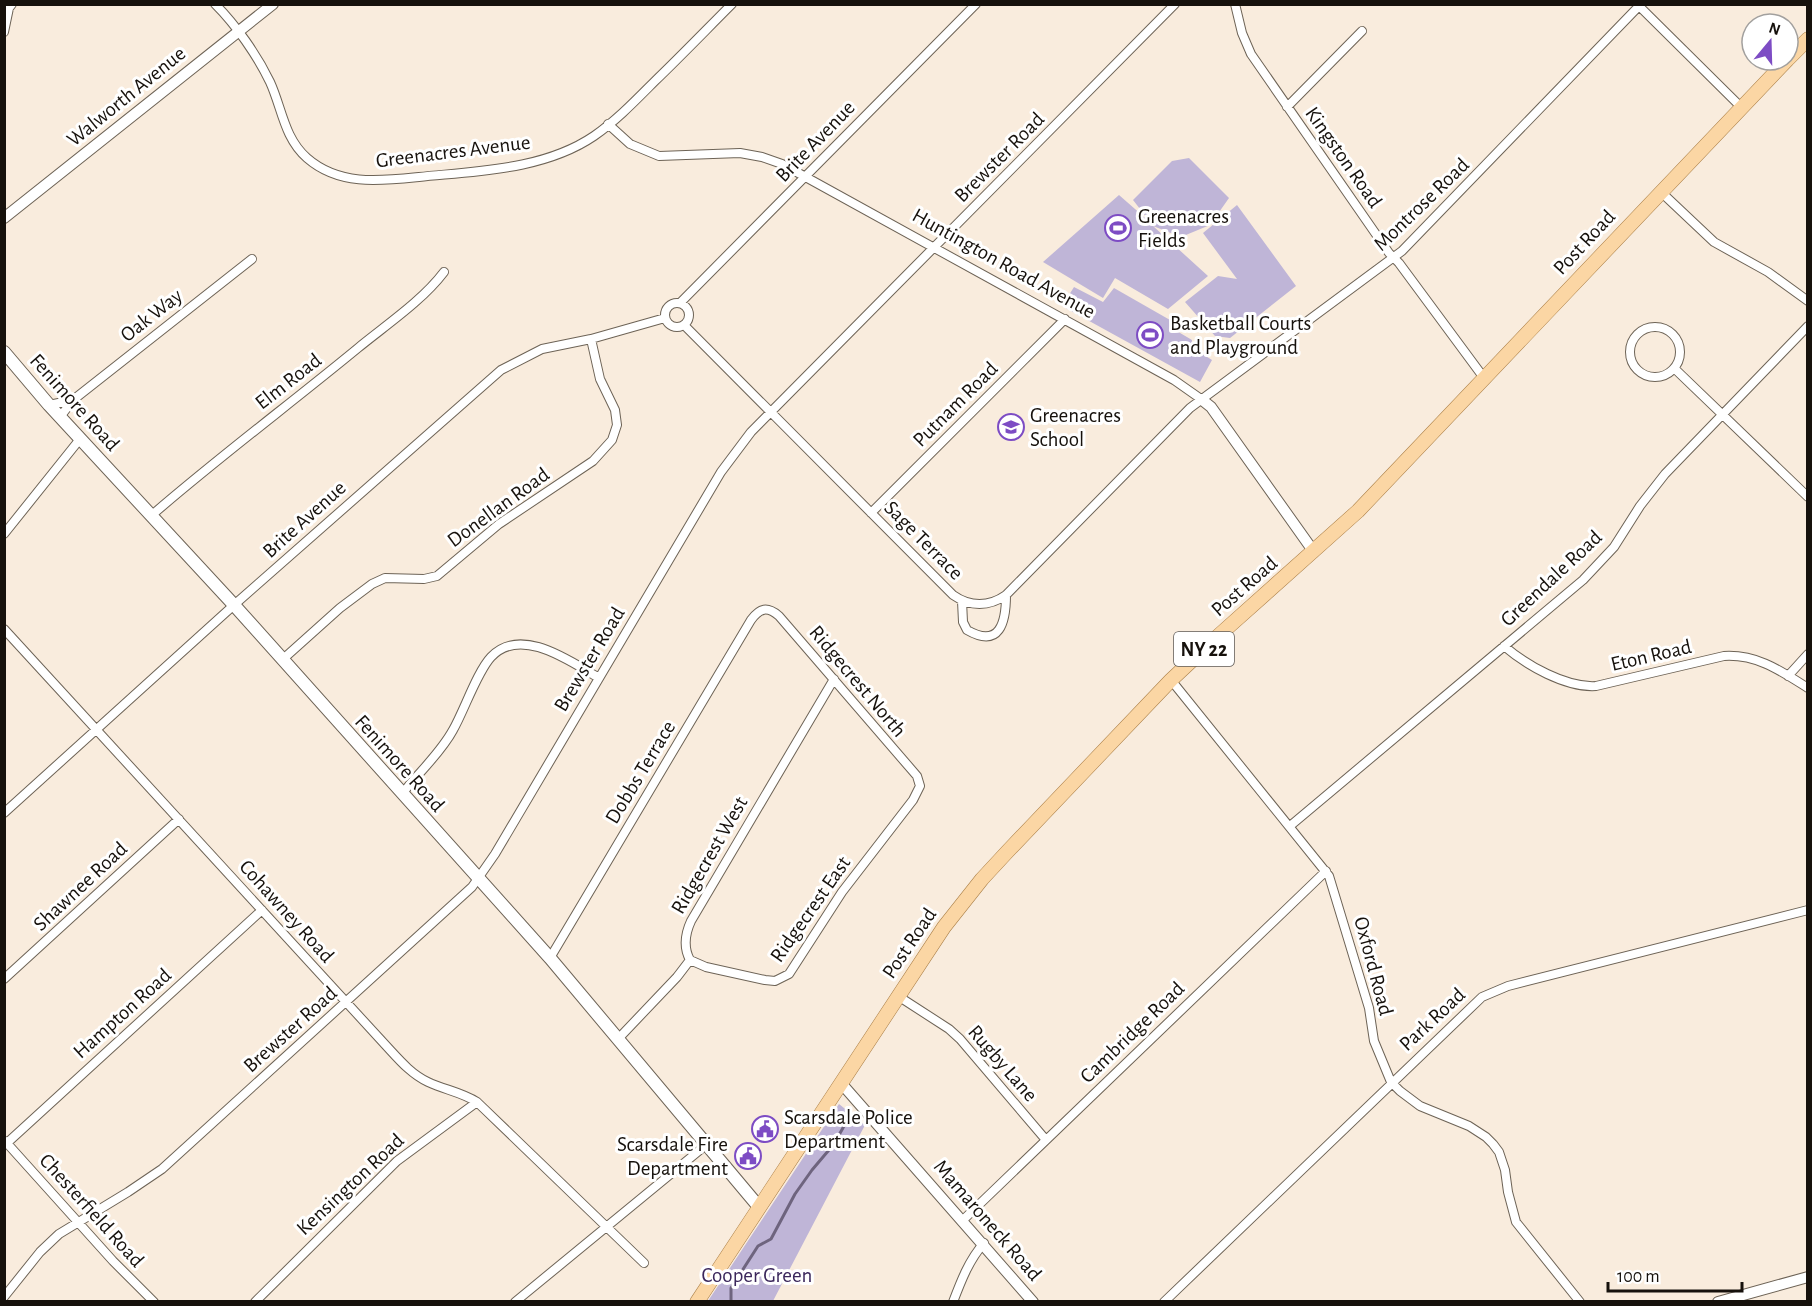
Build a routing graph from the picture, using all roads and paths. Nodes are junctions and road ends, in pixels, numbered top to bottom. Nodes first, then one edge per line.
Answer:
1 (12, 4) edge
2 (214, 4) edge
3 (273, 4) edge
4 (732, 4) edge
5 (976, 4) edge
6 (1175, 4) edge
7 (1235, 4) edge
8 (1639, 5) edge
9 (1362, 31) dead end
10 (4, 32) edge
11 (237, 32) junction
12 (1774, 72) edge
13 (1741, 106) junction
14 (1287, 107) junction
15 (608, 124) junction
16 (806, 176) junction
17 (1660, 192) junction
18 (4, 218) edge
19 (935, 247) junction
20 (1394, 258) junction
21 (252, 259) dead end
22 (444, 272) dead end
23 (1808, 301) edge
24 (680, 303) junction
25 (665, 318) junction
26 (1065, 319) junction
27 (684, 325) junction
28 (1808, 326) edge
29 (591, 339) junction
30 (4, 352) edge
31 (1674, 369) junction
32 (1484, 378) junction
33 (1201, 399) junction
34 (73, 400) junction
35 (49, 405) junction
36 (769, 412) junction
37 (1721, 415) junction
38 (60, 417) junction
39 (80, 439) junction
40 (1808, 497) edge
41 (871, 513) junction
42 (152, 515) junction
43 (4, 534) edge
44 (1314, 552) junction
45 (1006, 596) junction
46 (962, 601) junction
47 (234, 605) junction
48 (764, 609) joint
49 (4, 629) edge
50 (1504, 646) junction
51 (1808, 654) edge
52 (282, 660) junction
53 (1788, 675) junction
54 (599, 678) junction
55 (834, 679) junction
56 (1171, 680) junction
57 (1808, 688) edge
58 (96, 729) junction
59 (920, 782) joint
60 (402, 794) junction
61 (4, 813) edge
62 (179, 819) junction
63 (1290, 826) junction
64 (1326, 871) junction
65 (478, 879) junction
66 (262, 910) junction
67 (1808, 910) edge
68 (550, 958) junction
69 (690, 960) junction
70 (4, 980) edge
71 (898, 996) junction
72 (346, 1003) junction
73 (618, 1039) junction
74 (1392, 1082) junction
75 (841, 1083) junction
76 (477, 1102) junction
77 (1046, 1140) junction
78 (6, 1142) edge
79 (706, 1144) junction
80 (759, 1207) junction
81 (963, 1220) junction
82 (78, 1221) junction
83 (606, 1226) junction
84 (984, 1244) junction
85 (644, 1263) dead end
86 (1808, 1277) edge
87 (4, 1296) edge
88 (154, 1302) edge
89 (255, 1302) edge
90 (515, 1302) edge
91 (697, 1302) edge
92 (953, 1302) edge
93 (1033, 1302) edge
94 (1164, 1302) edge
95 (1580, 1302) edge
96 (1718, 1302) edge

1 - 10 street
2 - 11 street, Greenacres Avenue
3 - 11 street, Walworth Avenue
4 - 15 street, Greenacres Avenue
5 - 16 street, Brite Avenue
6 - 19 street, Brewster Road
7 - 14 street, Kingston Road
8 - 13 street
8 - 20 street, Montrose Road
9 - 14 street
11 - 15 street, Greenacres Avenue
11 - 18 street, Walworth Avenue
12 - 13 main road, Post Road / NY 22
13 - 17 main road, Post Road / NY 22
14 - 20 street, Kingston Road
15 - 16 street, Huntington Road Avenue
16 - 19 street, Huntington Road Avenue
16 - 24 street, Brite Avenue
17 - 23 street
17 - 32 main road, Post Road / NY 22
19 - 26 street, Huntington Road Avenue
19 - 36 street, Brewster Road
20 - 32 street, Kingston Road
20 - 33 street, Montrose Road
21 - 34 street, Oak Way
22 - 42 street, Elm Road
24 - 25 street, Brite Avenue
24 - 27 street
25 - 27 street
25 - 29 street, Brite Avenue
26 - 33 street, Huntington Road Avenue
26 - 41 street, Putnam Road
27 - 36 street, Sage Terrace
28 - 37 street, Greendale Road
29 - 47 street, Brite Avenue
29 - 52 street, Donellan Road
30 - 35 main road, Fenimore Road
31 - 31 street
31 - 37 street
32 - 44 main road, Post Road / NY 22
33 - 44 street, Huntington Road Avenue
33 - 45 street, Sage Terrace
34 - 35 street, Oak Way
34 - 38 street, Oak Way
35 - 38 main road, Fenimore Road
36 - 41 street, Sage Terrace
36 - 54 street, Brewster Road
37 - 40 street
37 - 50 street, Greendale Road
38 - 39 main road, Fenimore Road
39 - 42 main road, Fenimore Road
39 - 43 street
41 - 46 street, Sage Terrace
42 - 47 main road, Fenimore Road
44 - 56 main road, Post Road / NY 22
45 - 46 street, Sage Terrace
45 - 46 street
47 - 52 main road, Fenimore Road
47 - 58 street, Brite Avenue
48 - 55 street, Ridgecrest North
48 - 68 street, Dobbs Terrace
49 - 58 street, Cohawney Road
50 - 53 street, Eton Road
50 - 63 street, Greendale Road
51 - 53 street
52 - 60 main road, Fenimore Road
53 - 57 street, Eton Road
54 - 60 street
54 - 65 street, Brewster Road
55 - 59 street, Ridgecrest North
55 - 69 street, Ridgecrest West
56 - 63 street, Oxford Road
56 - 71 main road, Post Road / NY 22
58 - 61 street, Brite Avenue
58 - 62 street, Cohawney Road
59 - 69 street, Ridgecrest East
60 - 65 main road, Fenimore Road
62 - 66 street, Cohawney Road
62 - 70 street, Shawnee Road
63 - 64 street, Oxford Road
64 - 74 street, Oxford Road
64 - 77 street, Cambridge Road
65 - 68 main road, Fenimore Road
65 - 72 street, Brewster Road
66 - 72 street, Cohawney Road
66 - 78 street, Hampton Road
67 - 74 street, Park Road
68 - 73 main road, Fenimore Road
69 - 73 street
71 - 75 main road, Post Road / NY 22
71 - 77 street, Rugby Lane
72 - 76 street, Cohawney Road
72 - 82 street, Brewster Road
73 - 79 main road, Fenimore Road
74 - 94 street, Park Road
74 - 95 street, Oxford Road
75 - 80 main road, Post Road / NY 22
75 - 81 street, Mamaroneck Road
76 - 83 street, Cohawney Road
76 - 89 street, Kensington Road
77 - 81 street, Cambridge Road
78 - 82 street, Chesterfield Road
79 - 80 main road, Fenimore Road
79 - 83 street
80 - 91 main road, Post Road / NY 22
81 - 84 street, Mamaroneck Road
82 - 87 street, Brewster Road
82 - 88 street, Chesterfield Road
83 - 85 street, Cohawney Road
83 - 90 street
84 - 92 street
84 - 93 street, Mamaroneck Road
86 - 96 street

